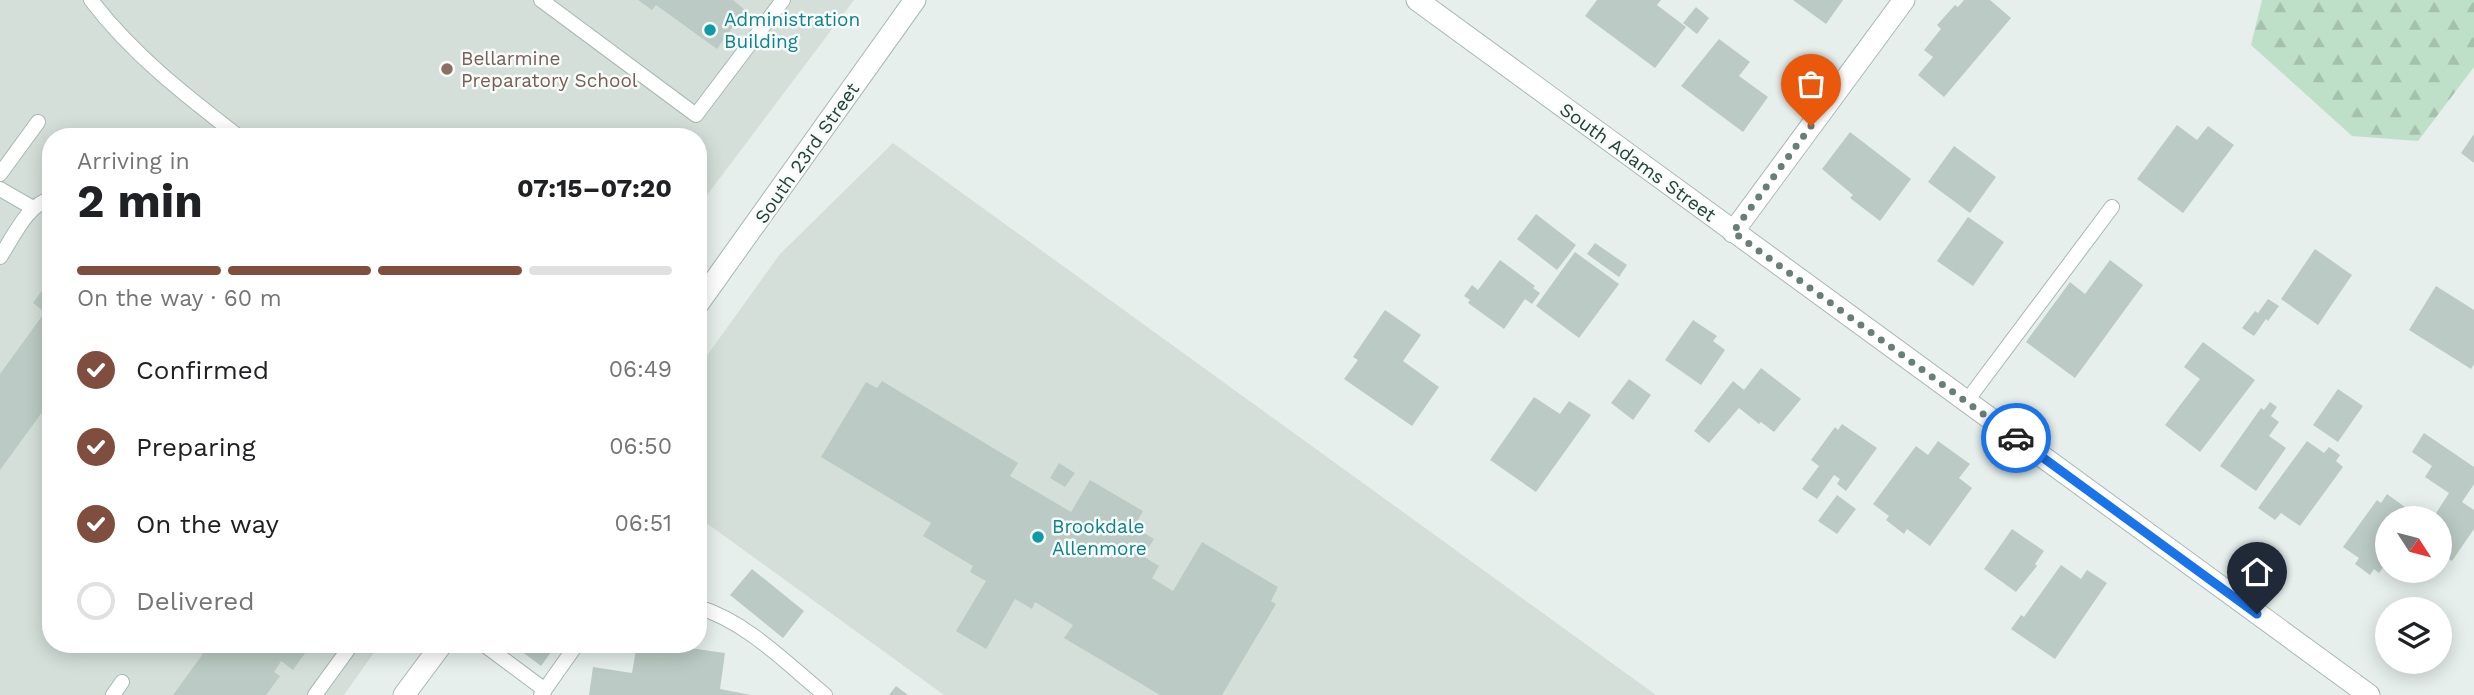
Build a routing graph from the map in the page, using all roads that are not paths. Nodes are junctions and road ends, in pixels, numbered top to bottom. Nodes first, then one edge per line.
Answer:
1 (90, 0) edge
2 (541, 0) edge
3 (783, 0) edge
4 (915, 0) edge
5 (1417, 0) edge
6 (1904, 0) edge
7 (38, 122) dead end
8 (228, 128) edge
9 (0, 174) edge
10 (0, 189) edge
11 (42, 201) edge
12 (2112, 207) dead end
13 (33, 208) junction
14 (1733, 232) junction
15 (0, 257) edge
16 (707, 291) edge
17 (1966, 402) junction
18 (707, 610) edge
19 (345, 653) edge
20 (435, 653) edge
21 (493, 653) edge
22 (571, 653) edge
23 (122, 682) dead end
24 (543, 692) edge
25 (113, 695) edge
26 (315, 695) edge
27 (404, 695) edge
28 (825, 695) edge
29 (2369, 695) edge

1 - 8 lane
2 - 3 lane
4 - 16 street, South 23rd Street
5 - 14 street, South Adams Street
6 - 14 street
7 - 9 lane
10 - 13 lane
11 - 13 lane
12 - 17 lane
13 - 15 lane
14 - 17 street, South Adams Street
17 - 29 street, South Adams Street
18 - 28 lane
19 - 26 lane
20 - 27 street
21 - 24 lane
22 - 24 lane
23 - 25 lane

